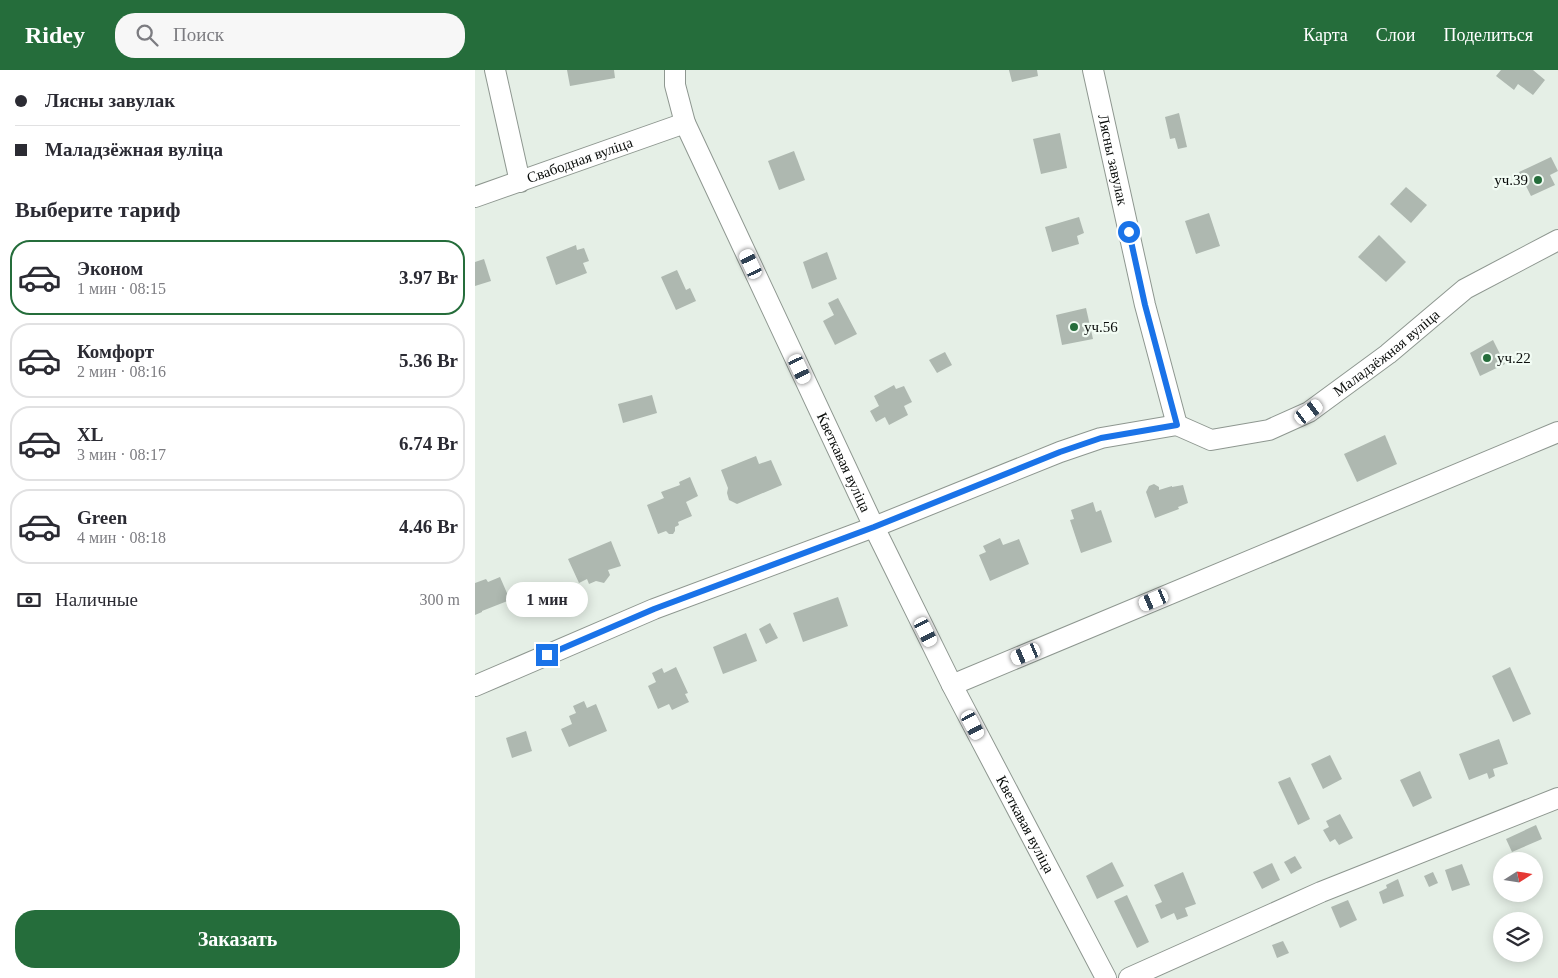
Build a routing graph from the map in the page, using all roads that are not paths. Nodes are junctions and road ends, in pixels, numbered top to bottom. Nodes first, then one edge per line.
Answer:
1 (495, 70) edge
2 (675, 70) edge
3 (1093, 70) edge
4 (685, 123) junction
5 (520, 182) junction
6 (475, 198) edge
7 (1558, 240) edge
8 (1177, 425) junction
9 (1558, 432) edge
10 (874, 527) junction
11 (952, 685) junction
12 (475, 686) edge
13 (1558, 798) edge
14 (1106, 978) edge
15 (1129, 978) edge

1 - 5 street
2 - 4 street, Кветкавая вуліца
3 - 8 street, Лясны завулак
4 - 5 street, Свабодная вуліца
4 - 10 street, Кветкавая вуліца
5 - 6 street, Свабодная вуліца
7 - 8 street, Маладзёжная вуліца
8 - 10 street
9 - 11 street
10 - 11 street, Кветкавая вуліца
10 - 12 street
11 - 14 street, Кветкавая вуліца
13 - 15 street

